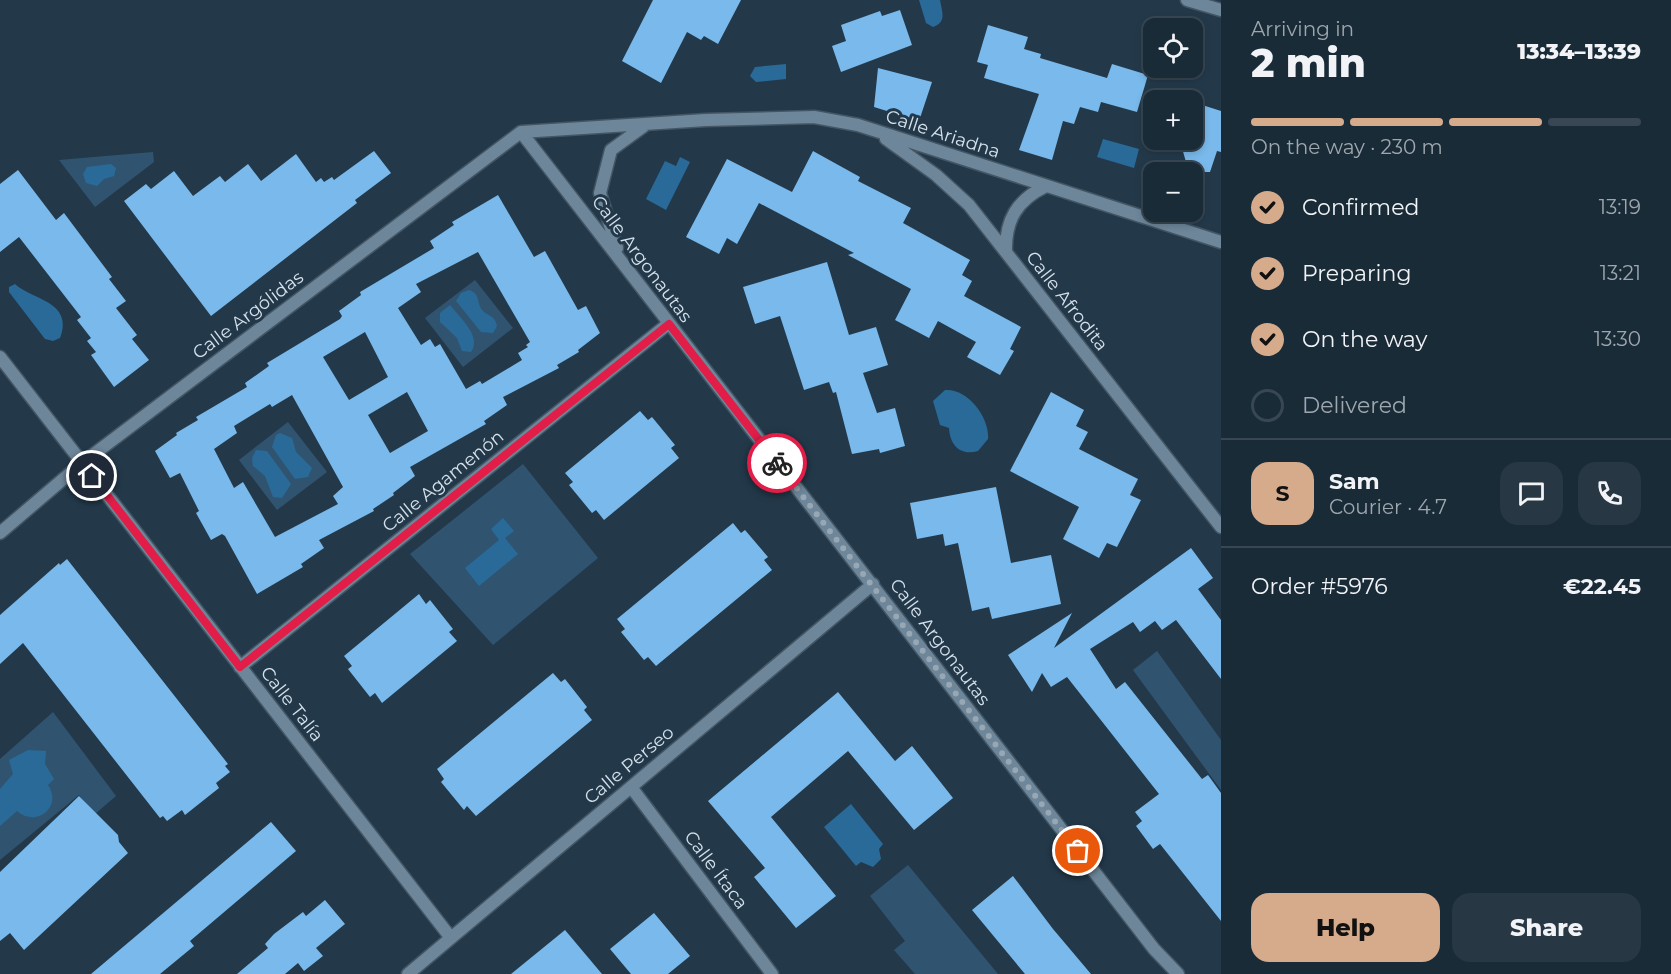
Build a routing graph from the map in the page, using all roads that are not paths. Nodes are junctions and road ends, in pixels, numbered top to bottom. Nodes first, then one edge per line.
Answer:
1 (1187, 0) edge
2 (1221, 10) edge
3 (858, 125) junction
4 (644, 126) junction
5 (521, 132) junction
6 (1046, 186) junction
7 (1221, 242) edge
8 (1006, 252) junction
9 (619, 257) junction
10 (669, 324) junction
11 (0, 357) edge
12 (82, 463) junction
13 (1221, 527) edge
14 (0, 533) edge
15 (873, 584) junction
16 (240, 667) junction
17 (631, 787) junction
18 (450, 938) junction
19 (408, 974) edge
20 (772, 974) edge
21 (1178, 974) edge

1 - 2 street
3 - 4 street, Calle Ariadna
3 - 6 street, Calle Ariadna
3 - 8 street, Calle Afrodita
4 - 5 street, Calle Ariadna
4 - 9 street
5 - 9 street, Calle Argonautas
5 - 12 street, Calle Argólidas
6 - 7 street, Calle Ariadna
6 - 8 street
8 - 13 street, Calle Afrodita
9 - 10 street, Calle Argonautas
10 - 15 street, Calle Argonautas
10 - 16 street, Calle Agamenón
11 - 12 street, Calle Talía
12 - 14 street, Calle Argólidas
12 - 16 street, Calle Talía
15 - 17 street, Calle Perseo
15 - 21 street, Calle Argonautas
16 - 18 street, Calle Talía
17 - 18 street, Calle Perseo
17 - 20 street, Calle Ítaca
18 - 19 street, Calle Perseo

